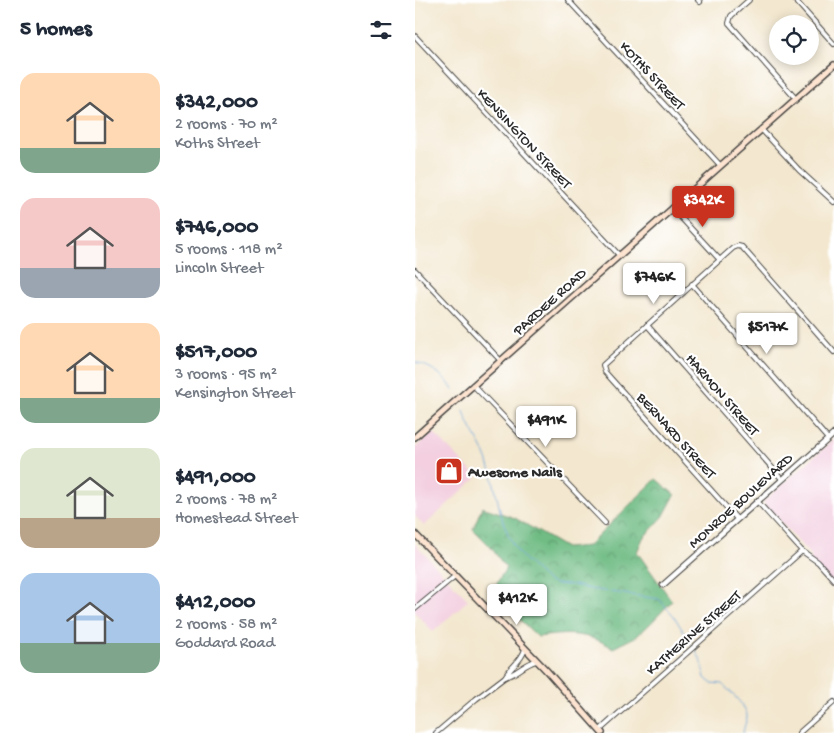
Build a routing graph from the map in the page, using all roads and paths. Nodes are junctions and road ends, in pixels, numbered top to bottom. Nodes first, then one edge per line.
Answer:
1 (568, 0) edge
2 (749, 0) edge
3 (795, 0) edge
4 (415, 36) edge
5 (834, 44) edge
6 (834, 65) edge
7 (796, 99) junction
8 (761, 129) junction
9 (721, 165) junction
10 (834, 202) edge
11 (672, 208) junction
12 (619, 255) junction
13 (720, 260) junction
14 (415, 270) edge
15 (693, 284) junction
16 (647, 325) junction
17 (834, 352) edge
18 (501, 361) junction
19 (473, 386) junction
20 (834, 434) edge
21 (415, 437) edge
22 (828, 438) junction
23 (783, 479) junction
24 (757, 501) junction
25 (737, 519) junction
26 (605, 524) dead end
27 (415, 534) edge
28 (802, 551) junction
29 (455, 576) junction
30 (834, 580) edge
31 (663, 586) dead end
32 (415, 609) edge
33 (525, 649) junction
34 (536, 661) junction
35 (505, 677) junction
36 (834, 702) edge
37 (599, 730) edge
38 (436, 733) edge
39 (594, 733) edge
40 (799, 733) edge

1 - 9 street, KOTHS STREET
2 - 7 street
3 - 5 street
4 - 12 street, KENSINGTON STREET
6 - 7 main road, PARDEE ROAD
7 - 8 main road, PARDEE ROAD
8 - 9 main road, PARDEE ROAD
8 - 10 street
9 - 11 main road, PARDEE ROAD
11 - 12 main road, PARDEE ROAD
11 - 13 street
12 - 18 main road, PARDEE ROAD
13 - 15 street
13 - 17 street
14 - 18 street
15 - 16 street
15 - 22 street
16 - 23 street, HARMON STREET
16 - 25 street, BERNARD STREET
18 - 19 main road, PARDEE ROAD
19 - 21 main road, PARDEE ROAD
19 - 26 street
20 - 22 street, MONROE BOULEVARD
22 - 23 street, MONROE BOULEVARD
23 - 24 street, MONROE BOULEVARD
24 - 25 street, MONROE BOULEVARD
24 - 28 street
25 - 31 street, MONROE BOULEVARD
27 - 29 main road
28 - 30 street
28 - 37 street, KATHERINE STREET
29 - 32 street
29 - 33 main road
33 - 34 main road
33 - 35 street
34 - 35 street
34 - 37 main road
35 - 38 street
36 - 40 street
37 - 39 street, KATHERINE STREET

